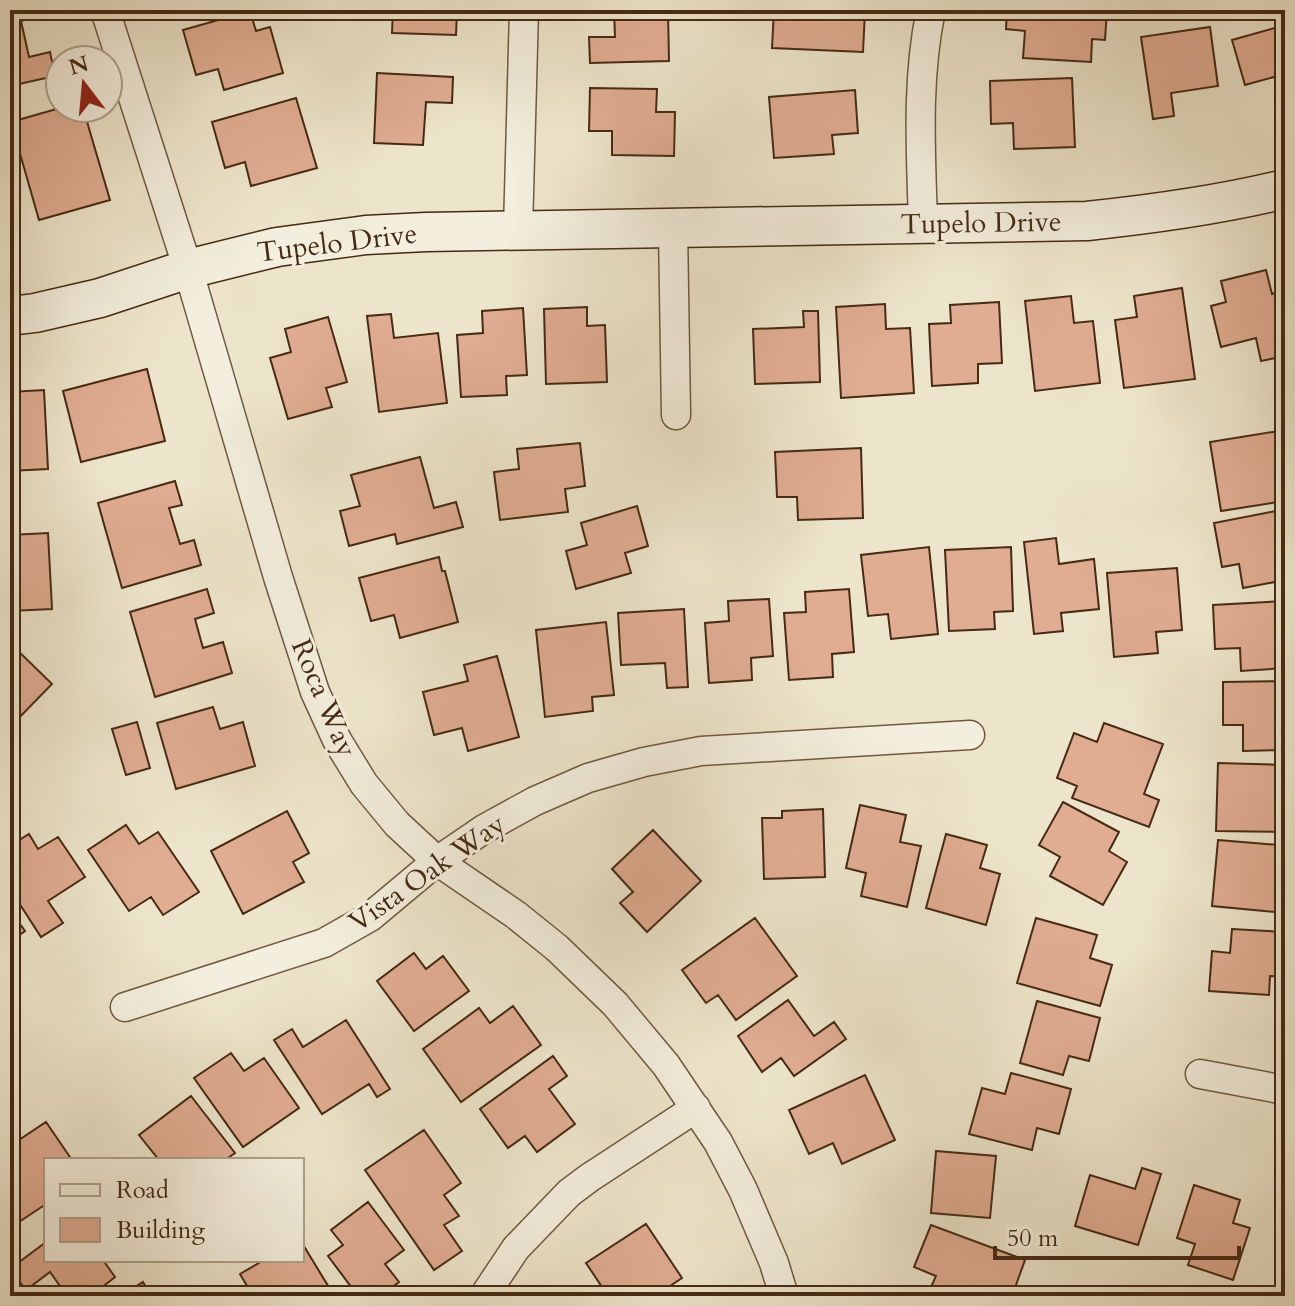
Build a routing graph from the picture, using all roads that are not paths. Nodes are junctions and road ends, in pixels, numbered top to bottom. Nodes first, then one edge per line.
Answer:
1 (105, 10) edge
2 (524, 10) edge
3 (931, 10) edge
4 (1285, 189) edge
5 (923, 224) junction
6 (673, 228) junction
7 (518, 230) junction
8 (188, 269) junction
9 (10, 316) edge
10 (676, 415) dead end
11 (970, 735) dead end
12 (437, 861) junction
13 (125, 1007) dead end
14 (1200, 1074) dead end
15 (1285, 1090) edge
16 (696, 1108) junction
17 (484, 1296) edge
18 (784, 1296) edge

1 - 8 street, Roca Way
2 - 7 street
3 - 5 street
4 - 5 street, Tupelo Drive
5 - 6 street, Tupelo Drive
6 - 7 street, Tupelo Drive
6 - 10 street
7 - 8 street, Tupelo Drive
8 - 9 street, Tupelo Drive
8 - 12 street, Roca Way
11 - 12 street, Vista Oak Way
12 - 13 street, Vista Oak Way
12 - 16 street, Roca Way
14 - 15 street
16 - 17 street
16 - 18 street, Roca Way

